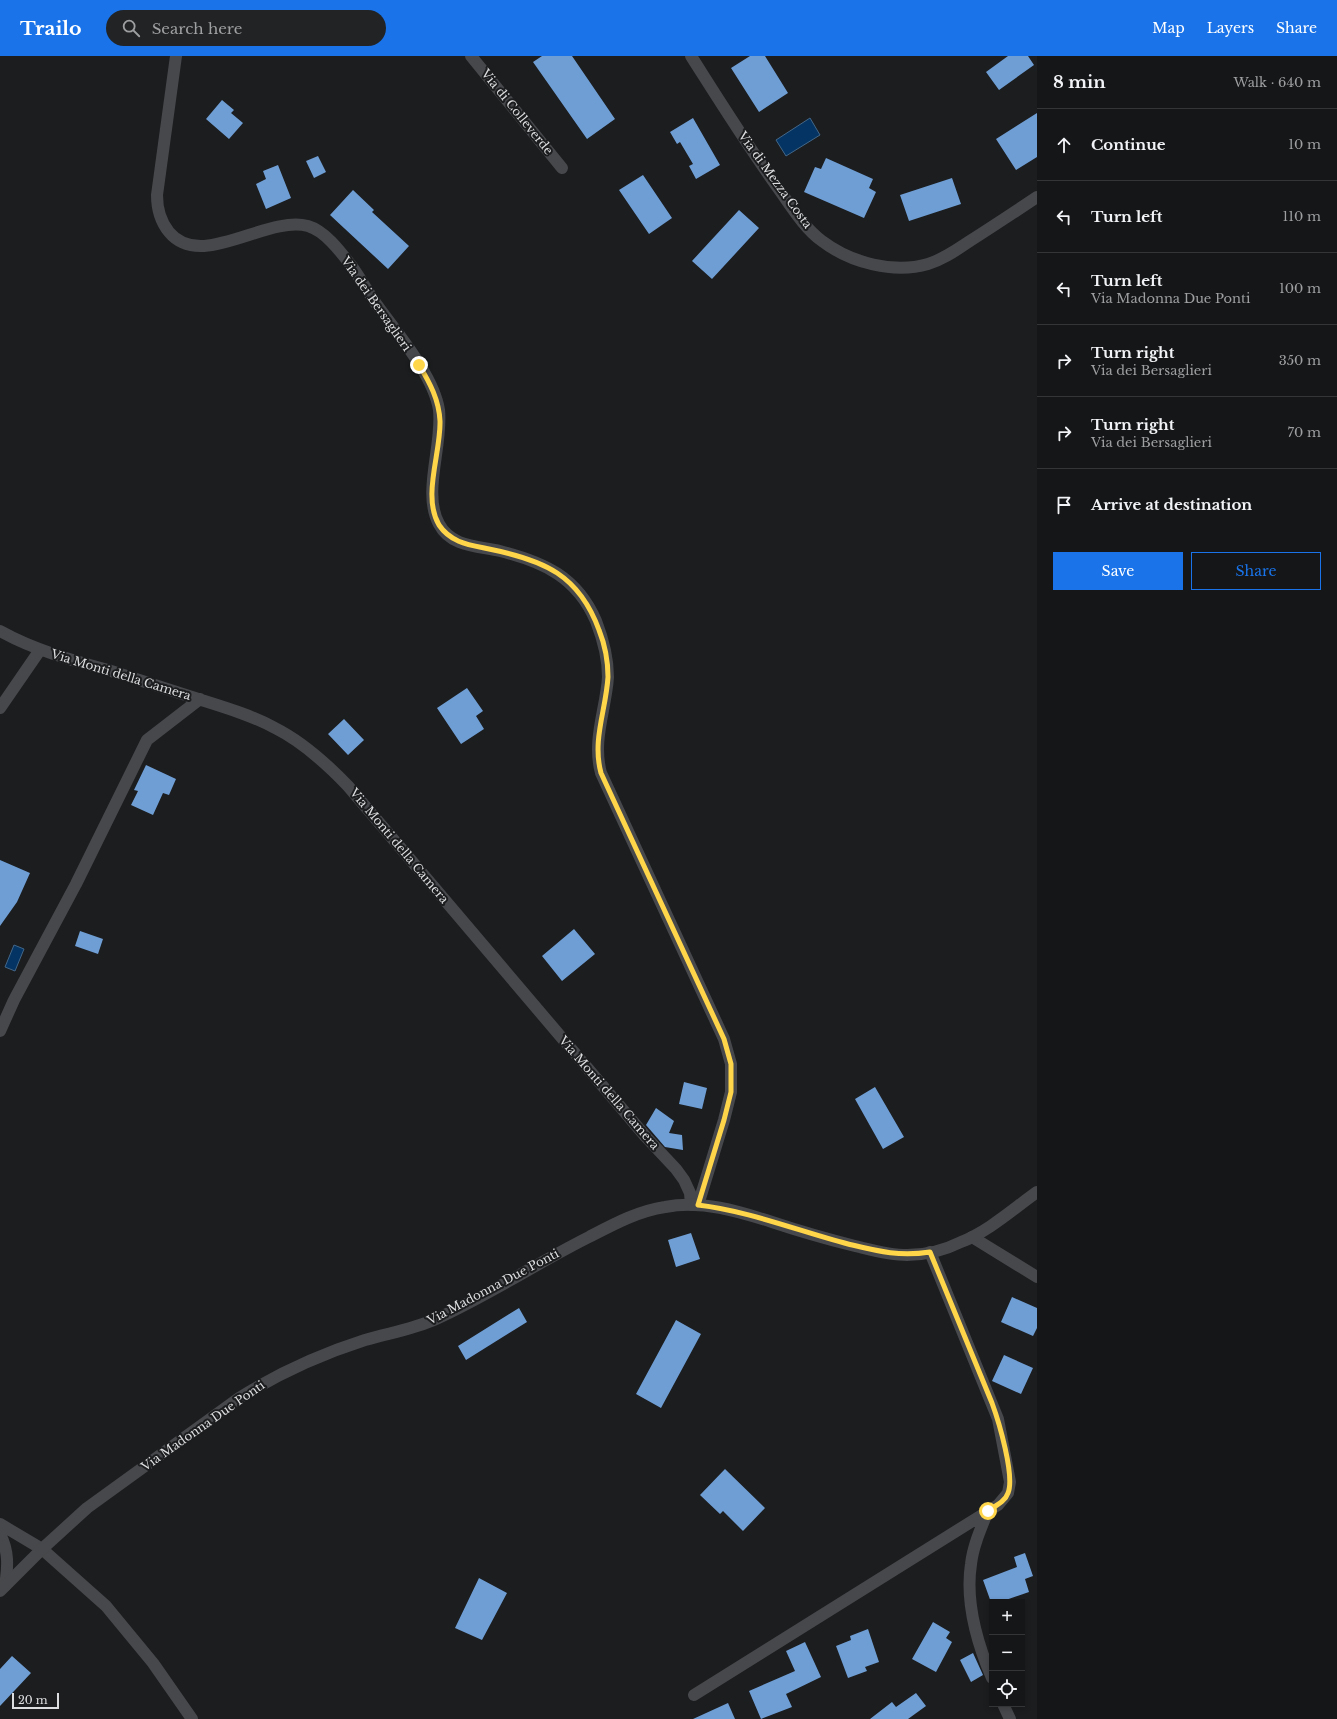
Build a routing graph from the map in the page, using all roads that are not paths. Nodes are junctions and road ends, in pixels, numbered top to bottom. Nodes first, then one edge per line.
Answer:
1 (176, 56) edge
2 (471, 56) edge
3 (691, 56) edge
4 (562, 168) dead end
5 (1037, 197) edge
6 (0, 631) edge
7 (40, 650) junction
8 (200, 699) junction
9 (0, 708) edge
10 (0, 1031) edge
11 (1037, 1192) edge
12 (694, 1205) junction
13 (972, 1237) junction
14 (930, 1252) junction
15 (1037, 1277) edge
16 (988, 1511) junction
17 (0, 1524) edge
18 (0, 1534) edge
19 (42, 1549) junction
20 (2, 1588) edge
21 (990, 1671) edge
22 (694, 1695) dead end
23 (1004, 1707) edge
24 (192, 1719) edge
25 (1010, 1719) edge

1 - 12 street, Via dei Bersaglieri
2 - 4 street, Via di Colleverde
3 - 5 street, Via di Mezza Costa
6 - 7 street, Via Monti della Camera
7 - 8 street, Via Monti della Camera
7 - 9 street
8 - 10 street
8 - 12 street, Via Monti della Camera
11 - 13 street, Via Madonna Due Ponti
12 - 14 street, Via Madonna Due Ponti
12 - 19 street, Via Madonna Due Ponti
13 - 14 street, Via Madonna Due Ponti
13 - 15 street
14 - 16 street
16 - 21 street
16 - 22 street
17 - 19 street
18 - 20 street
19 - 20 street, Via Madonna Due Ponti
19 - 24 street
23 - 25 street

